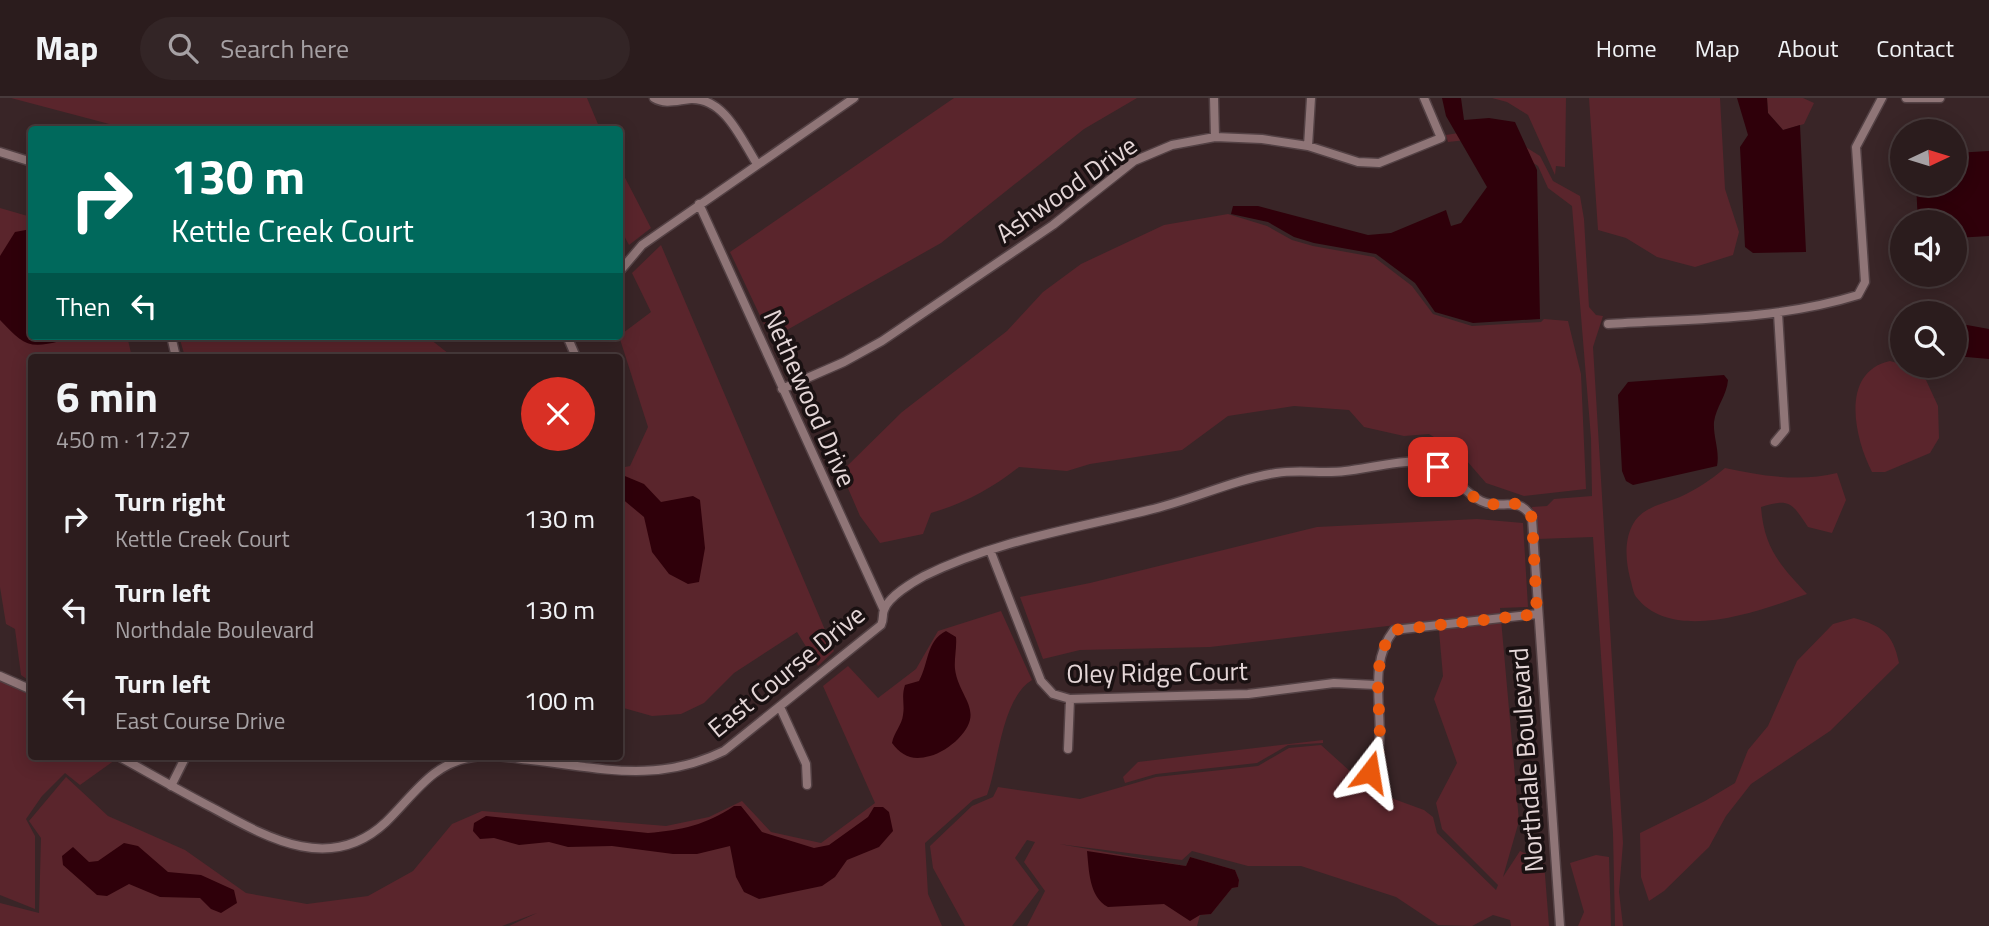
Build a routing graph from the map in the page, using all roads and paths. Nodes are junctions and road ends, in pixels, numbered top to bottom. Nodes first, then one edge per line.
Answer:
1 (654, 98) edge
2 (854, 98) edge
3 (1214, 98) edge
4 (1311, 98) edge
5 (1424, 98) edge
6 (1882, 98) edge
7 (1906, 98) edge
8 (1940, 98) edge
9 (838, 102) edge
10 (1215, 137) junction
11 (1308, 146) junction
12 (0, 152) edge
13 (28, 161) edge
14 (757, 164) junction
15 (699, 204) junction
16 (623, 267) edge
17 (1778, 313) junction
18 (1608, 324) dead end
19 (782, 388) junction
20 (1775, 443) dead end
21 (1527, 508) joint
22 (990, 550) junction
23 (884, 610) junction
24 (1537, 614) junction
25 (0, 676) edge
26 (1376, 685) junction
27 (28, 688) edge
28 (1070, 699) junction
29 (780, 707) junction
30 (1068, 749) dead end
31 (125, 760) edge
32 (184, 760) edge
33 (463, 760) edge
34 (530, 760) edge
35 (1370, 772) dead end
36 (807, 785) dead end
37 (171, 786) junction
38 (1560, 926) edge

1 - 14 street
2 - 9 street
3 - 10 street
4 - 11 street
5 - 11 street, Ashwood Drive
6 - 17 street
7 - 8 street
9 - 14 street
10 - 11 street, Ashwood Drive
10 - 19 street, Ashwood Drive
12 - 13 street
14 - 15 street
15 - 16 street
15 - 19 street, Nethewood Drive
17 - 18 street
17 - 20 street
19 - 23 street, Nethewood Drive
21 - 22 street, East Course Drive
21 - 24 street, Northdale Boulevard
22 - 23 street, East Course Drive
22 - 28 street, Oley Ridge Court
23 - 29 street, East Course Drive
24 - 26 street
24 - 38 street, Northdale Boulevard
25 - 27 street
26 - 28 street, Oley Ridge Court
26 - 35 street
28 - 30 street
29 - 34 street, East Course Drive
29 - 36 street
31 - 37 street, East Course Drive
32 - 37 street
33 - 37 street, East Course Drive

